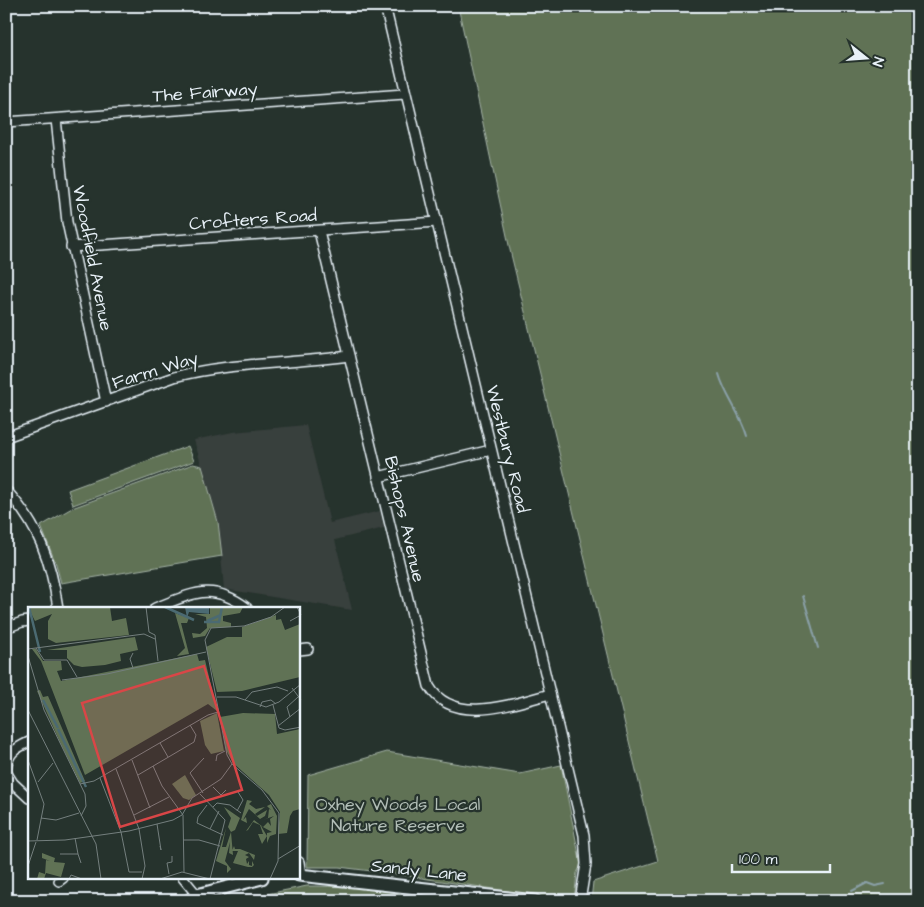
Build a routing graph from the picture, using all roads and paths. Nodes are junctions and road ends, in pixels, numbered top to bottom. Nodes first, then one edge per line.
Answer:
1 (385, 6) edge
2 (405, 94) junction
3 (56, 119) junction
4 (6, 122) edge
5 (437, 222) junction
6 (319, 231) junction
7 (71, 247) junction
8 (349, 356) junction
9 (106, 402) junction
10 (6, 437) edge
11 (491, 450) junction
12 (378, 477) junction
13 (6, 490) edge
14 (58, 607) edge
15 (158, 607) edge
16 (245, 607) edge
17 (28, 621) edge
18 (6, 628) edge
19 (550, 694) junction
20 (28, 743) edge
21 (6, 768) edge
22 (6, 772) edge
23 (28, 797) edge
24 (300, 875) edge
25 (184, 880) edge
26 (255, 880) edge
27 (193, 898) edge
28 (535, 901) edge
29 (580, 901) edge

1 - 2 street, Westbury Road
2 - 3 street, The Fairway
2 - 5 street, Westbury Road
3 - 4 street, The Fairway
3 - 7 street, Woodfield Avenue
5 - 6 street, Crofters Road
5 - 11 street, Westbury Road
6 - 7 street, Crofters Road
6 - 8 street, Bishops Avenue
7 - 9 street, Woodfield Avenue
8 - 9 street, Farm Way
8 - 12 street, Bishops Avenue
9 - 10 street, Farm Way
11 - 12 street
11 - 19 street, Westbury Road
12 - 19 street, Bishops Avenue
13 - 14 street
15 - 16 street
17 - 18 street
19 - 29 street, Westbury Road
20 - 21 street
22 - 23 street
24 - 28 main road, Sandy Lane
25 - 27 street
26 - 27 main road

